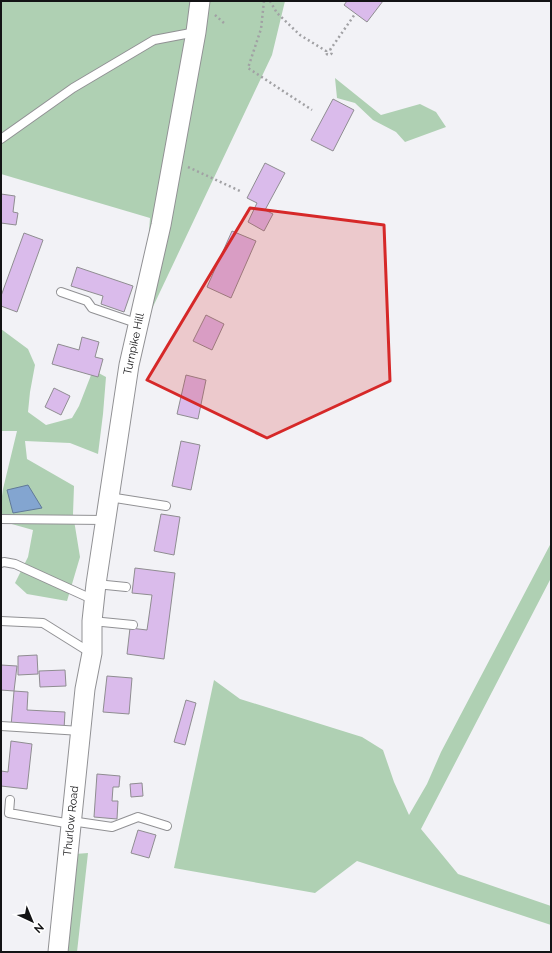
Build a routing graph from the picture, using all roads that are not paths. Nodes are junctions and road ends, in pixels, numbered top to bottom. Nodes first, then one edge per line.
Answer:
1 (200, 1) edge
2 (196, 32) junction
3 (1, 139) edge
4 (61, 292) dead end
5 (138, 324) junction
6 (109, 497) junction
7 (166, 506) dead end
8 (1, 519) edge
9 (106, 520) junction
10 (1, 563) edge
11 (126, 587) dead end
12 (95, 592) junction
13 (1, 621) edge
14 (92, 621) junction
15 (133, 625) dead end
16 (92, 653) junction
17 (85, 689) joint
18 (1, 726) edge
19 (81, 731) junction
20 (10, 800) dead end
21 (71, 822) junction
22 (167, 826) dead end
23 (58, 952) edge

1 - 2 street, Turnpike Hill
2 - 3 lane
2 - 5 street, Turnpike Hill
4 - 5 lane
5 - 6 street, Turnpike Hill
6 - 7 lane
6 - 9 street, Turnpike Hill
8 - 9 lane
9 - 12 street, Turnpike Hill
10 - 12 lane
11 - 12 lane
12 - 14 street, Turnpike Hill
13 - 16 lane
14 - 15 lane
14 - 16 street, Turnpike Hill
16 - 17 street, Turnpike Hill
17 - 19 street, Thurlow Road
18 - 19 lane
19 - 21 street, Thurlow Road
20 - 21 lane
21 - 22 lane
21 - 23 street, Thurlow Road

